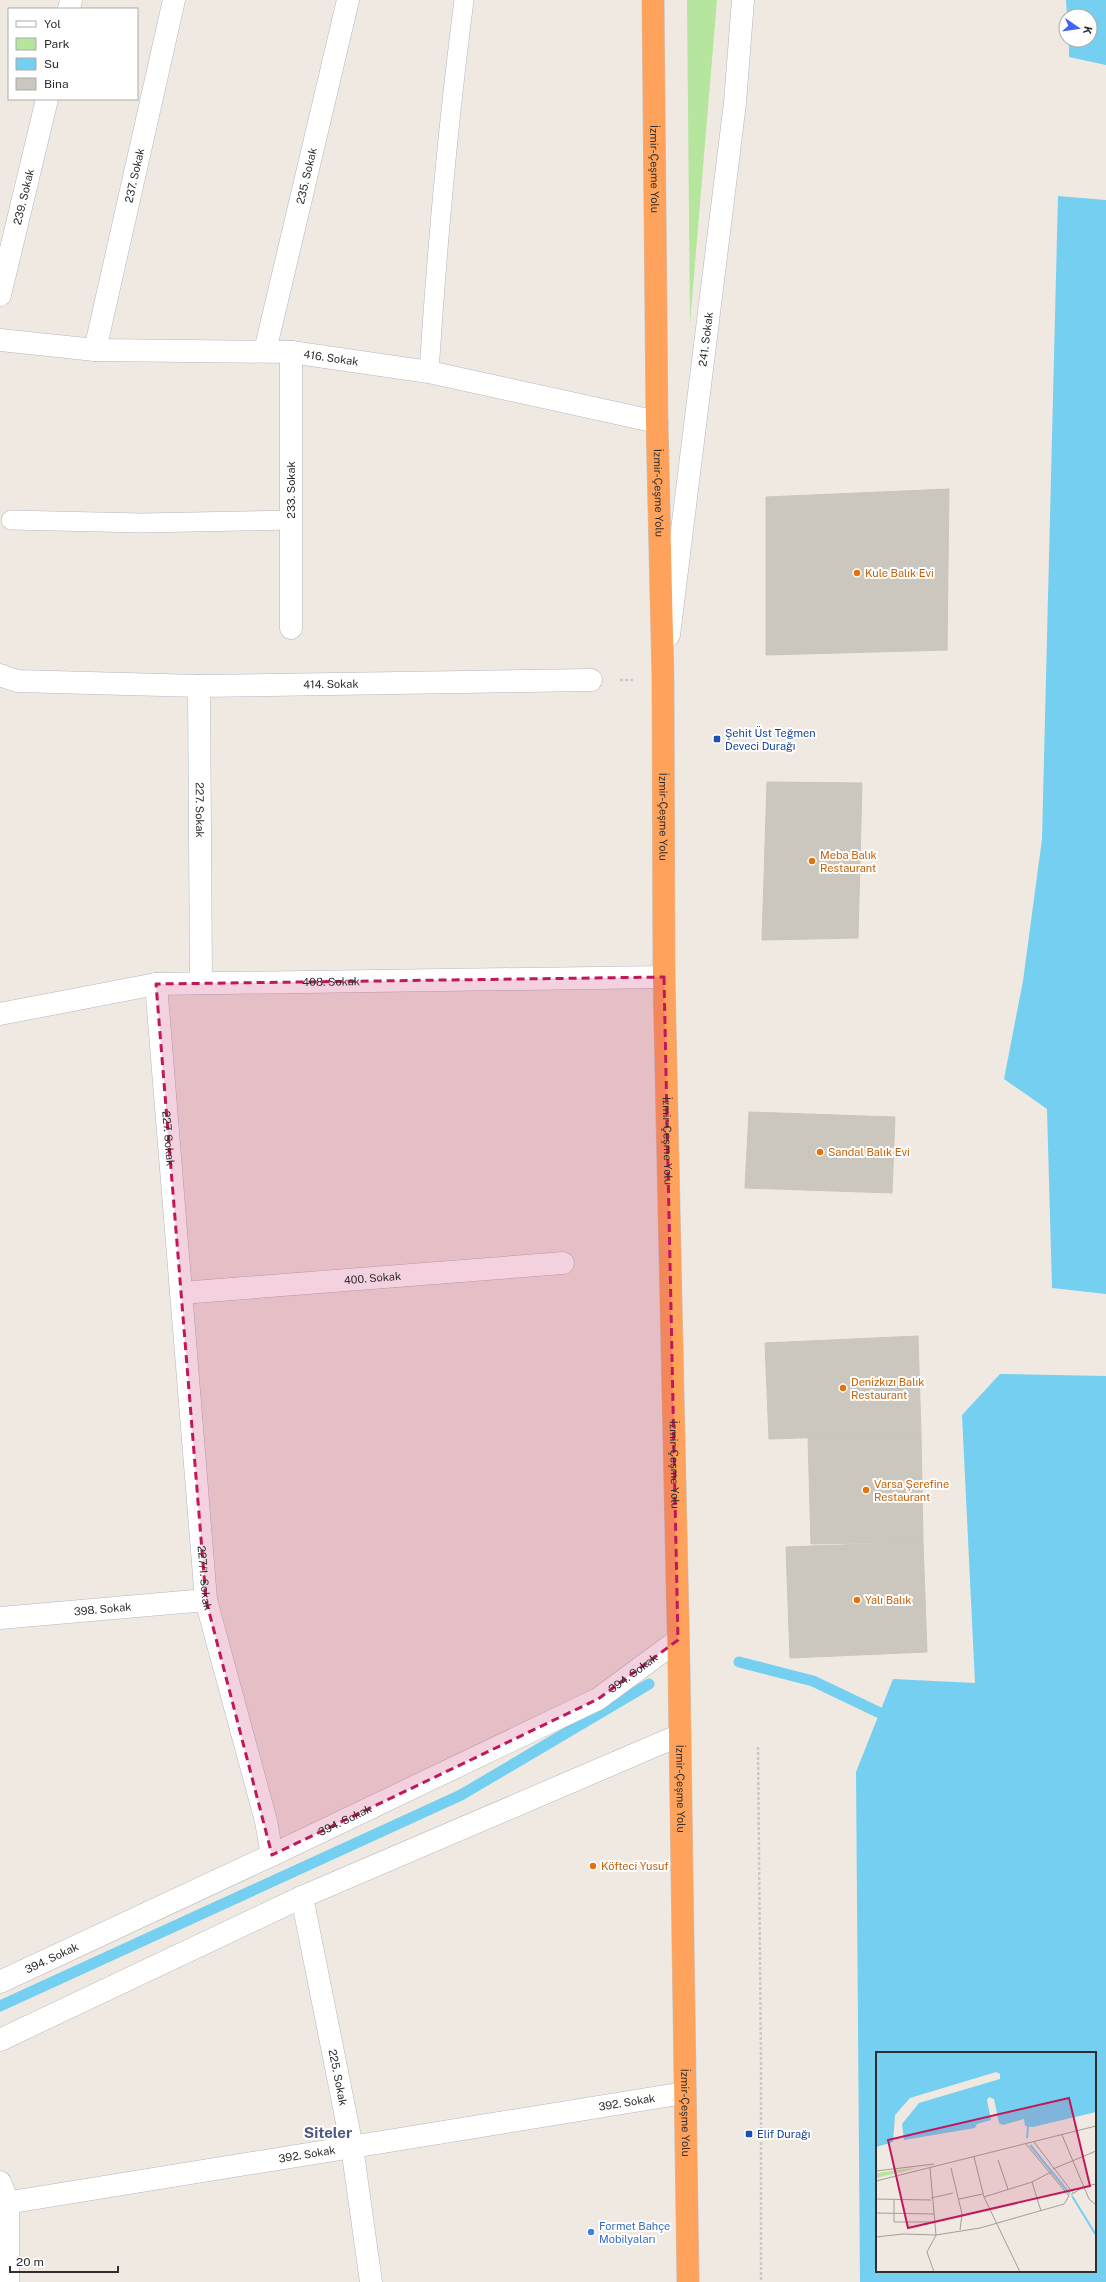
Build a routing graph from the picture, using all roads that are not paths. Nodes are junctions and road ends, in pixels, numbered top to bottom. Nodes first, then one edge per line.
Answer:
1 (174, 0) edge
2 (348, 0) edge
3 (464, 0) edge
4 (653, 0) edge
5 (743, 0) edge
6 (47, 100) edge
7 (0, 295) edge
8 (0, 340) edge
9 (95, 350) junction
10 (266, 352) junction
11 (291, 352) junction
12 (428, 372) junction
13 (657, 422) junction
14 (11, 520) dead end
15 (291, 520) junction
16 (291, 628) dead end
17 (0, 675) edge
18 (663, 679) junction
19 (592, 680) road end
20 (199, 686) junction
21 (664, 976) junction
22 (201, 983) junction
23 (156, 984) junction
24 (0, 1014) edge
25 (563, 1262) dead end
26 (181, 1293) junction
27 (206, 1600) junction
28 (0, 1618) edge
29 (678, 1640) junction
30 (680, 1734) junction
31 (272, 1855) junction
32 (302, 1897) junction
33 (0, 1982) edge
34 (0, 2040) edge
35 (684, 2093) junction
36 (352, 2147) junction
37 (0, 2182) edge
38 (4, 2203) edge
39 (8, 2282) edge
40 (371, 2282) edge
41 (688, 2282) edge

1 - 9 street, 237. Sokak
2 - 10 street, 235. Sokak
3 - 12 lane
4 - 13 highway, İzmir-Çeşme Yolu
5 - 18 street, 241. Sokak
6 - 7 street, 239. Sokak
8 - 9 street, 416. Sokak
9 - 10 street, 416. Sokak
10 - 11 street, 416. Sokak
11 - 12 street, 416. Sokak
11 - 15 street, 233. Sokak
12 - 13 street, 416. Sokak
13 - 18 highway, İzmir-Çeşme Yolu
14 - 15 lane
15 - 16 street, 233. Sokak
17 - 20 street, 414. Sokak
18 - 21 highway, İzmir-Çeşme Yolu
19 - 20 street, 414. Sokak
20 - 22 street, 227. Sokak
21 - 22 street, 408. Sokak
21 - 29 highway, İzmir-Çeşme Yolu
22 - 23 street, 408. Sokak
23 - 24 street, 408. Sokak
23 - 26 street, 227. Sokak
25 - 26 street, 400. Sokak
26 - 27 street, 227/1. Sokak
27 - 28 street, 398. Sokak
27 - 31 street, 227/1. Sokak
29 - 30 highway, İzmir-Çeşme Yolu
29 - 31 street, 394. Sokak
30 - 32 street
30 - 35 highway, İzmir-Çeşme Yolu
31 - 33 street, 394. Sokak
32 - 34 street
32 - 36 street, 225. Sokak
35 - 36 street, 392. Sokak
35 - 41 highway, İzmir-Çeşme Yolu
36 - 38 street, 392. Sokak
36 - 40 street, 225. Sokak
37 - 38 street
38 - 39 street

